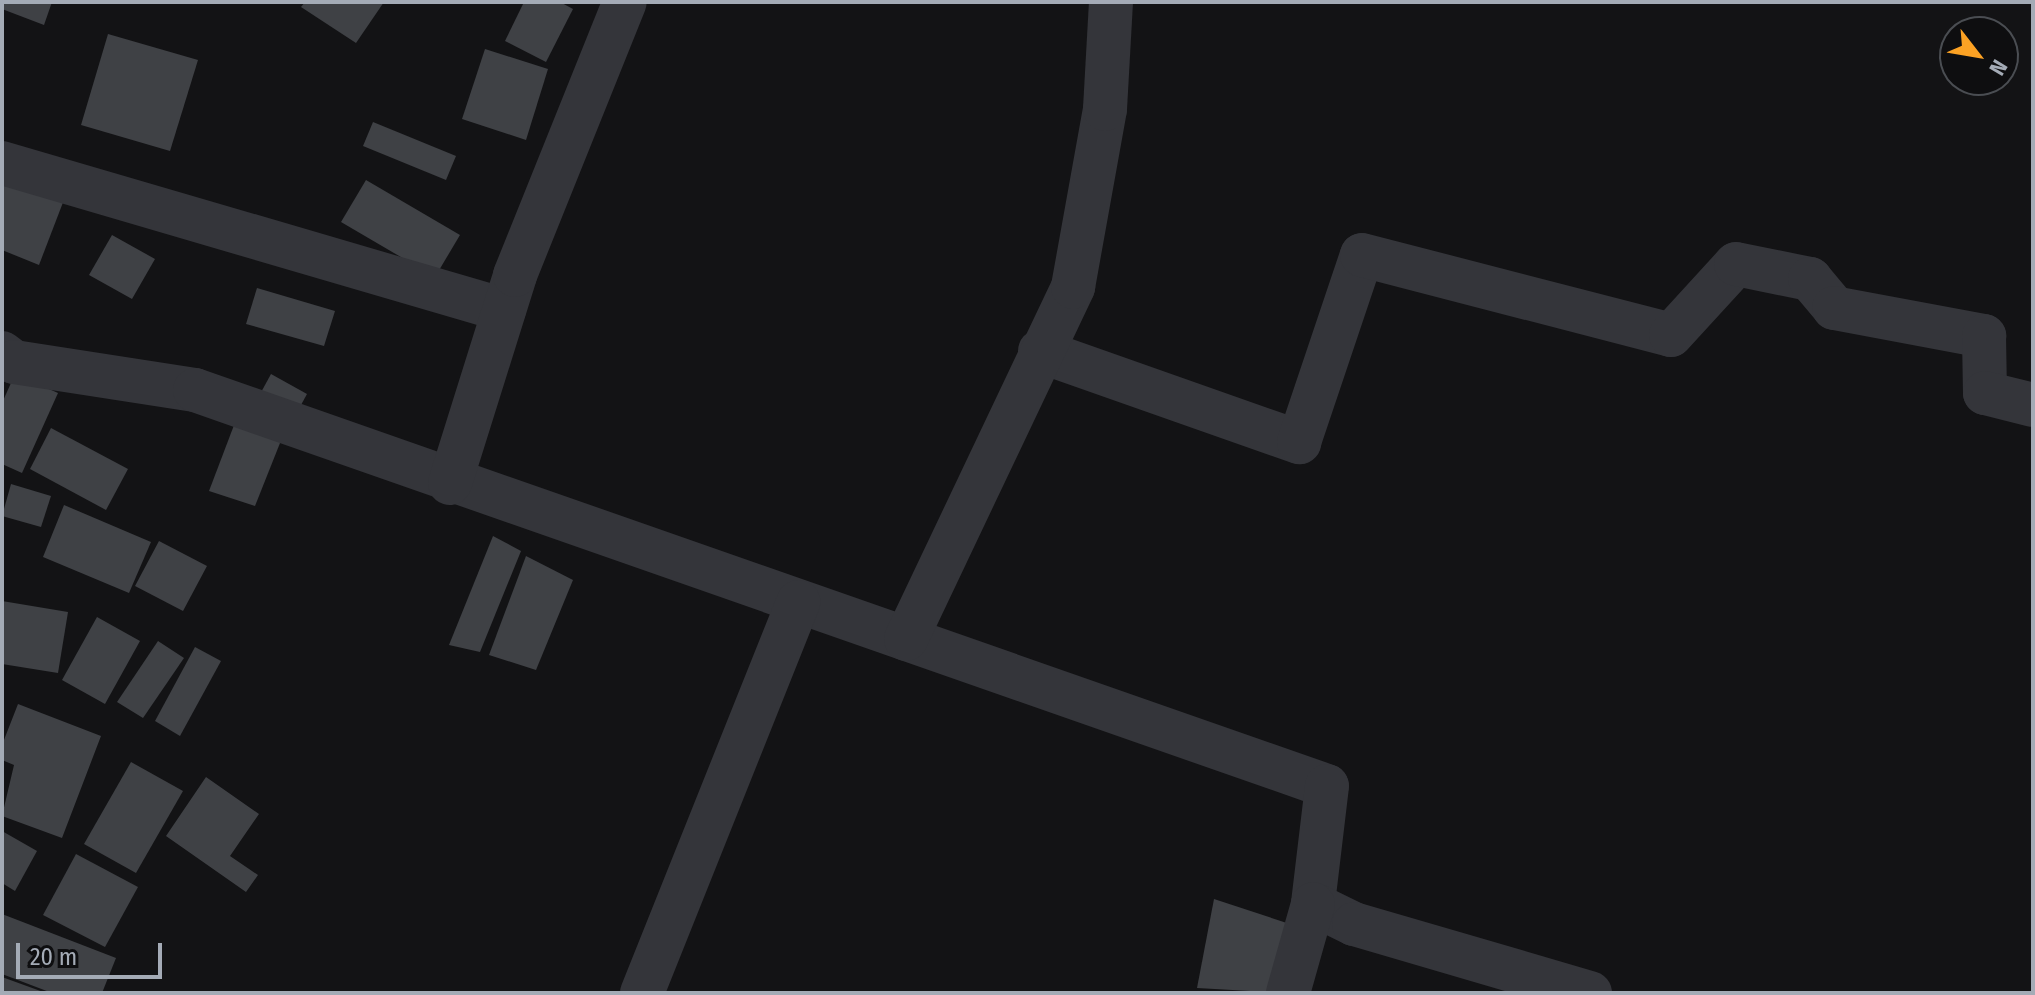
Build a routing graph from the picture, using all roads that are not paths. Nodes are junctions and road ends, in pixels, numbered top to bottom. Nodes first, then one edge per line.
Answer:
1 (625, 2) edge
2 (1111, 2) edge
3 (2, 163) edge
4 (504, 310) junction
5 (1040, 351) junction
6 (2, 353) edge
7 (2033, 405) edge
8 (450, 483) junction
9 (798, 602) junction
10 (906, 639) junction
11 (1313, 904) junction
12 (642, 993) edge
13 (1288, 993) edge
14 (1590, 993) edge

1 - 4 street
2 - 5 street
3 - 4 street
4 - 8 street
5 - 7 street
5 - 10 street
6 - 8 street
8 - 9 street
9 - 10 street
9 - 12 street
10 - 11 street
11 - 13 street
11 - 14 street

